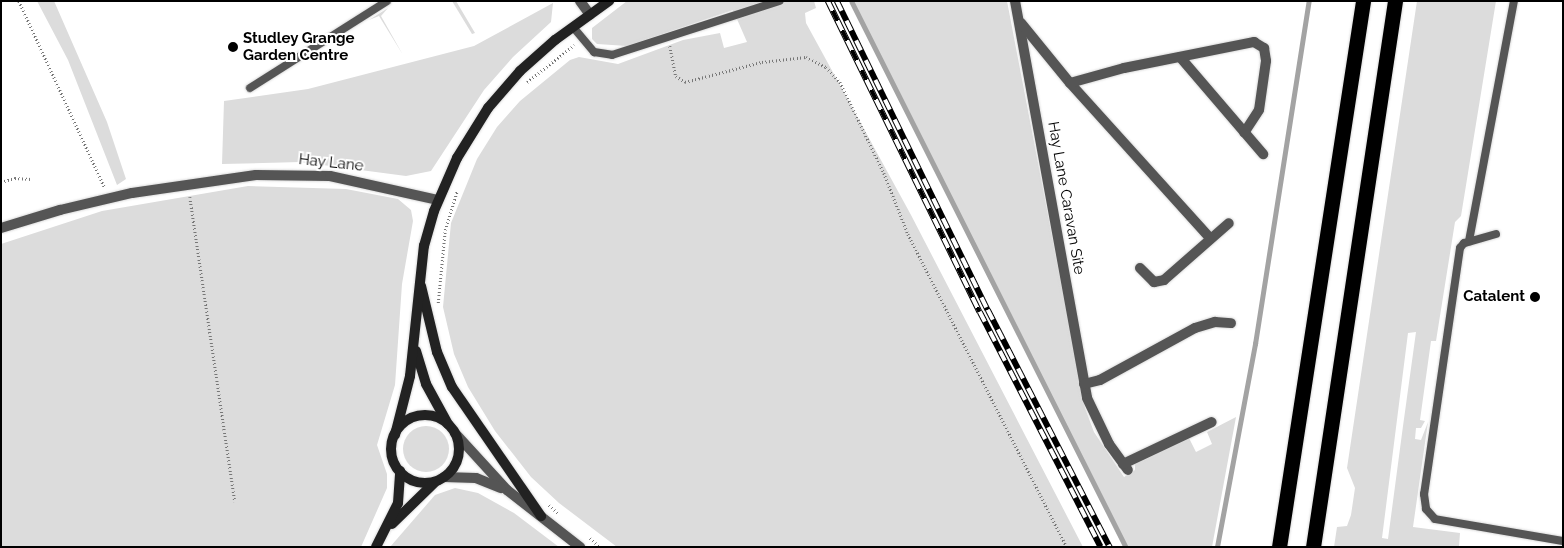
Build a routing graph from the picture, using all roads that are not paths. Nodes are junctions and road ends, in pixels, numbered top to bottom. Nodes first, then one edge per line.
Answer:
1 (386, 1) edge
2 (580, 1) edge
3 (609, 1) edge
4 (779, 1) edge
5 (1015, 1) edge
6 (1363, 1) edge
7 (1395, 1) edge
8 (1514, 1) edge
9 (590, 15) junction
10 (1018, 18) junction
11 (573, 27) junction
12 (1180, 57) junction
13 (1070, 83) junction
14 (250, 88) dead end
15 (1244, 133) junction
16 (1263, 154) dead end
17 (438, 200) junction
18 (1229, 223) dead end
19 (1, 228) edge
20 (1496, 234) dead end
21 (1210, 238) junction
22 (1469, 241) junction
23 (1140, 268) dead end
24 (418, 275) junction
25 (1231, 323) dead end
26 (415, 345) junction
27 (1084, 384) junction
28 (1212, 422) dead end
29 (452, 430) junction
30 (395, 435) junction
31 (400, 471) junction
32 (440, 479) junction
33 (507, 490) junction
34 (541, 516) junction
35 (389, 527) junction
36 (1563, 541) edge
37 (376, 547) edge
38 (580, 547) edge
39 (1279, 547) edge
40 (1313, 547) edge

1 - 14 lane
2 - 9 street
3 - 9 main road
4 - 11 lane
5 - 10 street, Hay Lane Caravan Site
6 - 39 highway
7 - 40 highway
8 - 22 lane
9 - 11 main road
10 - 13 street, Hay Lane Caravan Site
10 - 27 street, Hay Lane Caravan Site
11 - 17 main road
12 - 13 street
12 - 15 street
12 - 15 street
13 - 21 street, Hay Lane Caravan Site
15 - 16 street
17 - 19 street, Hay Lane
17 - 24 main road
18 - 21 street
20 - 22 lane
21 - 23 street
22 - 36 lane
24 - 26 main road
24 - 34 main road
25 - 27 street
26 - 29 main road
26 - 30 main road
27 - 28 street, Hay Lane Caravan Site
29 - 30 main road
29 - 32 main road
29 - 33 street
30 - 31 main road
31 - 32 main road
31 - 35 main road
32 - 33 street
32 - 35 main road
33 - 34 street
34 - 38 street
35 - 37 main road

